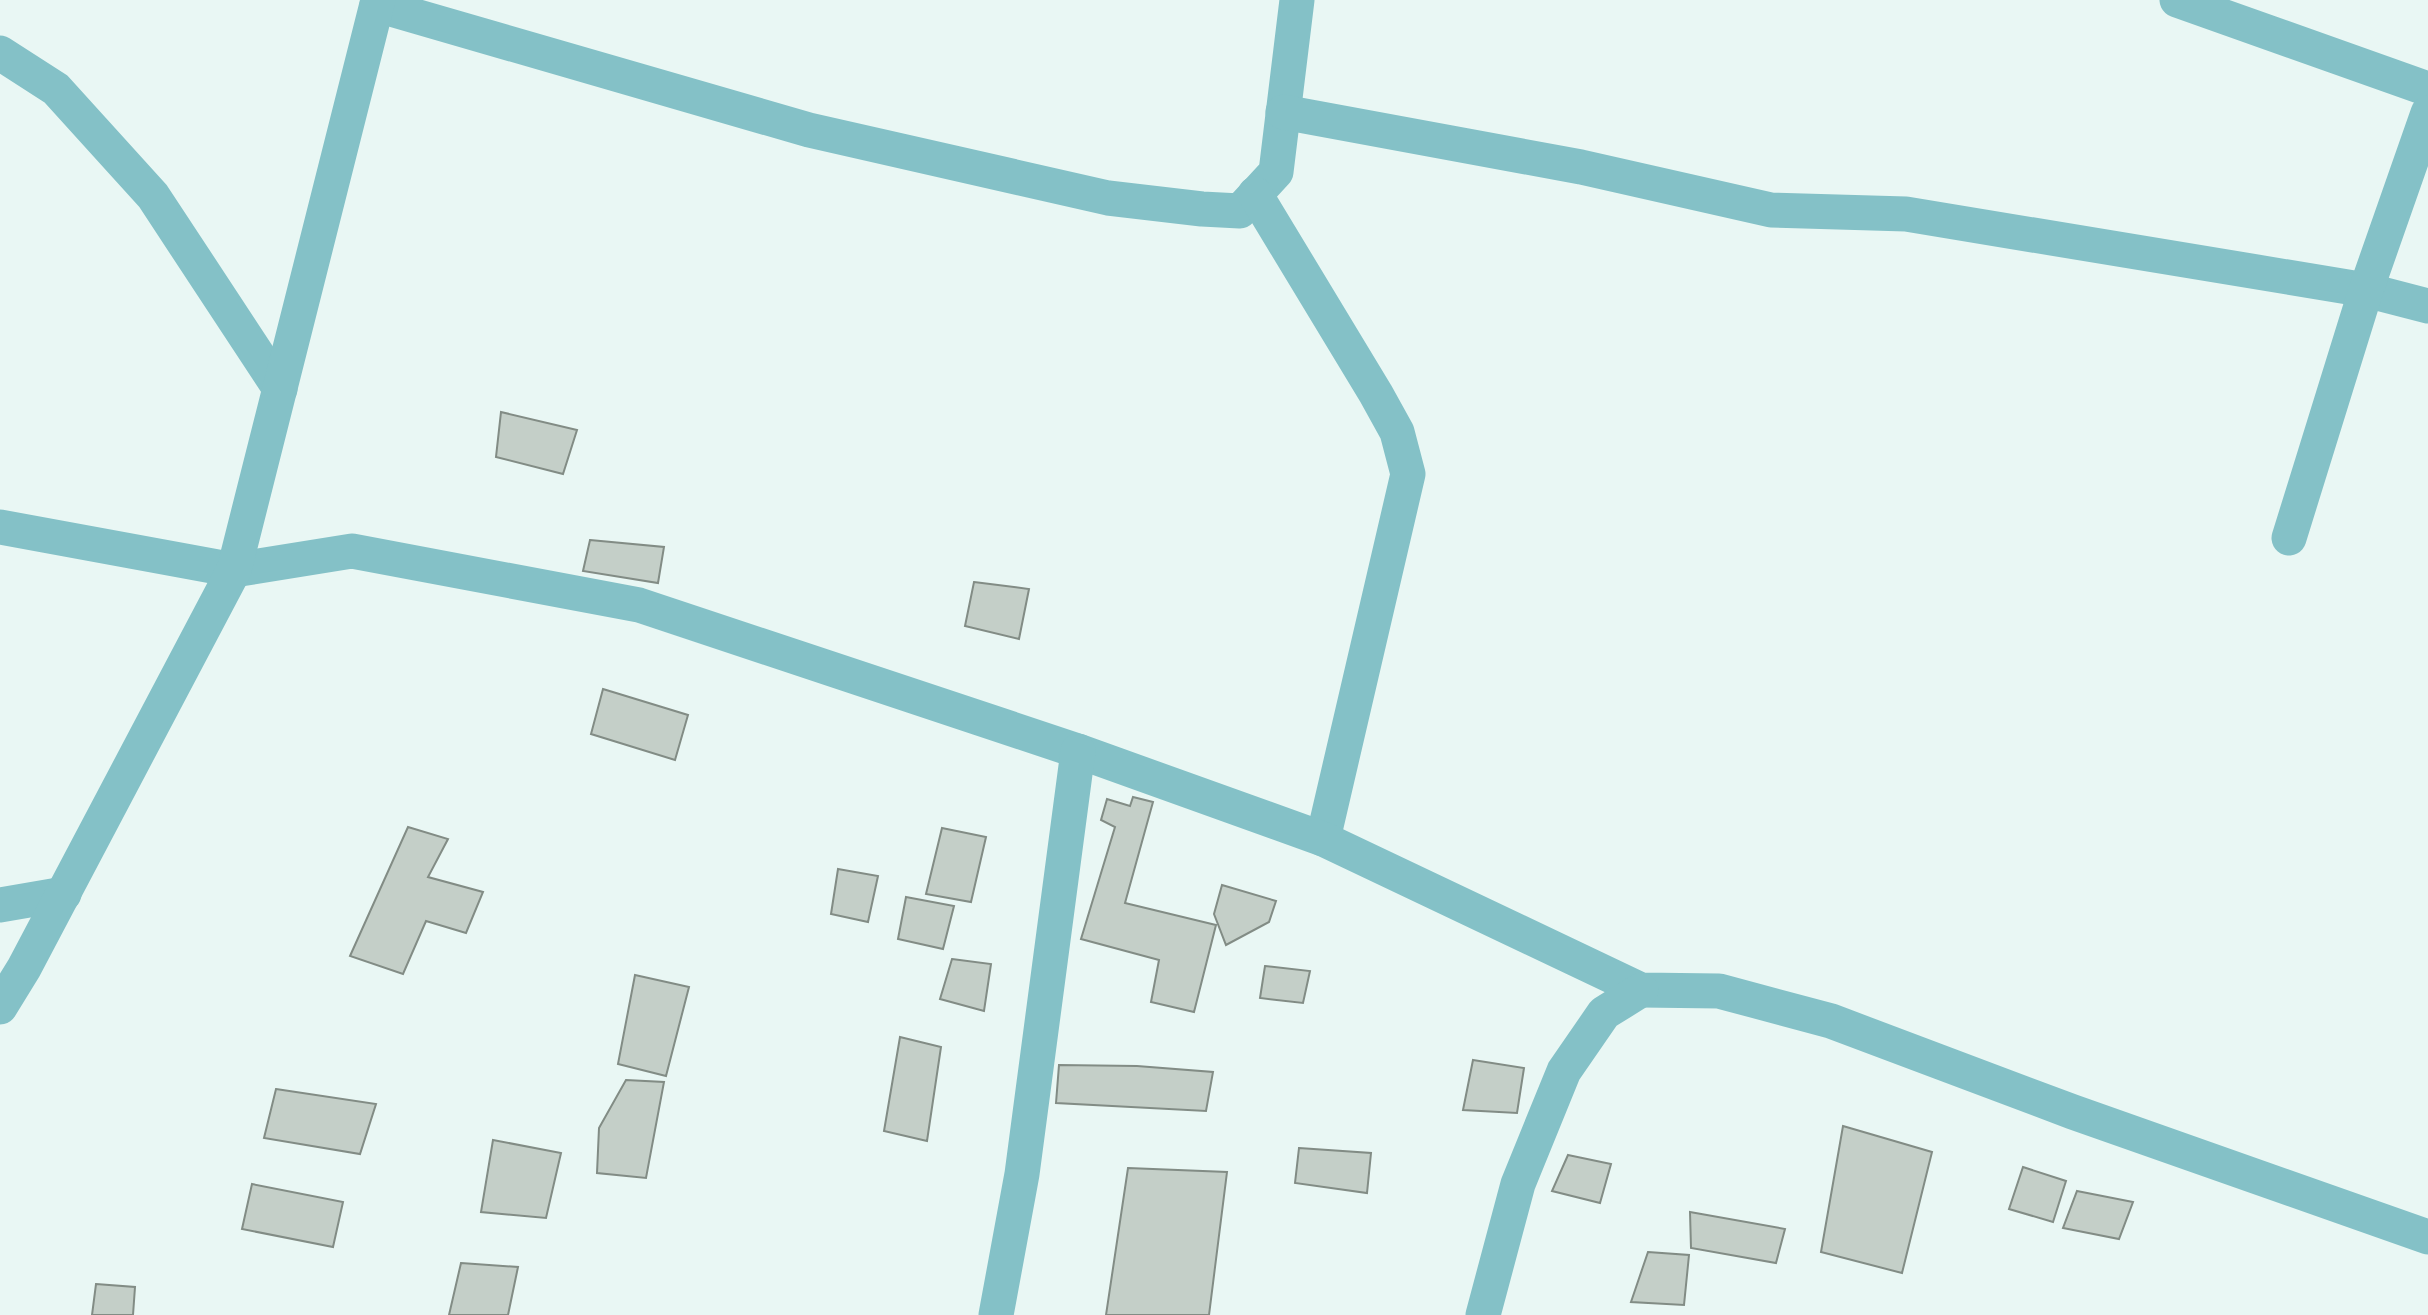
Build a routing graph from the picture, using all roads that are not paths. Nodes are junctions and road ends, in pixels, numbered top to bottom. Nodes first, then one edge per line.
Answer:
1 (1297, 0) edge
2 (2177, 0) edge
3 (378, 2) edge
4 (0, 53) edge
5 (2428, 89) edge
6 (1283, 112) junction
7 (2428, 113) edge
8 (1255, 194) junction
9 (2366, 290) junction
10 (2428, 306) edge
11 (280, 389) junction
12 (0, 527) edge
13 (2289, 538) dead end
14 (234, 570) junction
15 (1079, 751) junction
16 (1324, 839) junction
17 (64, 894) junction
18 (0, 905) edge
19 (1641, 990) junction
20 (0, 1007) edge
21 (2428, 1237) edge
22 (996, 1315) edge
23 (1483, 1315) edge

1 - 6 street
2 - 5 street
3 - 8 street
3 - 11 street
4 - 11 street
6 - 8 street
6 - 9 street
7 - 9 street
8 - 16 street
9 - 10 street
9 - 13 street
11 - 14 street
12 - 14 street
14 - 15 street
14 - 17 street
15 - 16 street
15 - 22 street
16 - 19 street
17 - 18 street
17 - 20 street
19 - 21 street
19 - 23 street

